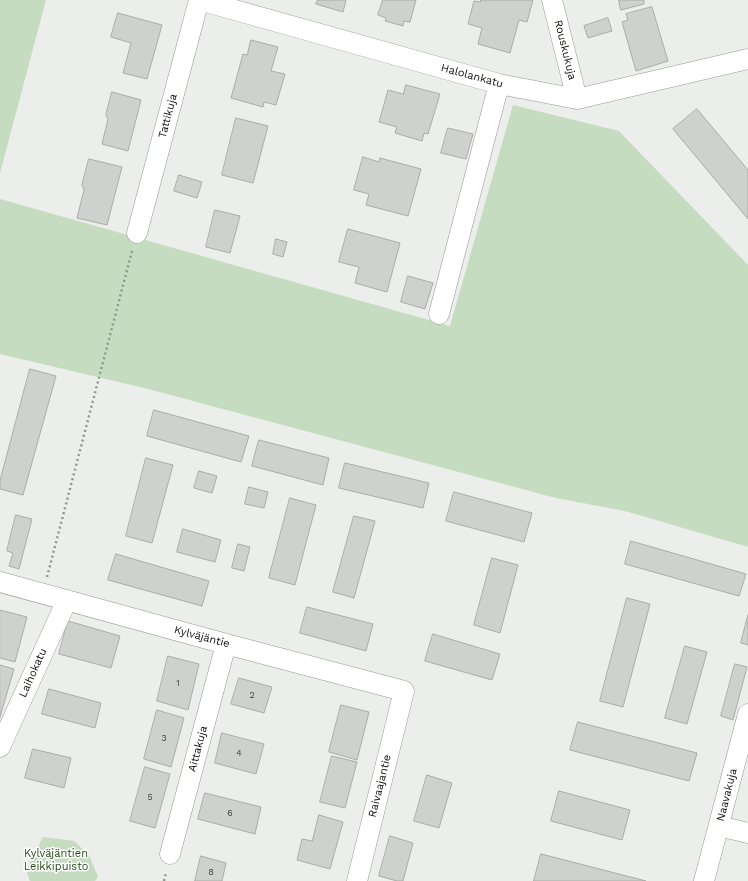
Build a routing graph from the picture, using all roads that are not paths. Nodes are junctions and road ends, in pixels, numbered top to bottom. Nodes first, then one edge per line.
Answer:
1 (199, 0) edge
2 (552, 0) edge
3 (748, 58) edge
4 (499, 84) junction
5 (577, 99) junction
6 (137, 233) road end
7 (439, 314) dead end
8 (0, 582) edge
9 (67, 600) junction
10 (226, 644) junction
11 (404, 691) joint
12 (748, 714) edge
13 (0, 747) edge
14 (719, 826) junction
15 (748, 833) edge
16 (170, 854) dead end
17 (705, 878) edge
18 (357, 881) edge

1 - 4 street, Halolankatu
1 - 6 street, Tattikuja
2 - 5 street, Rouskukuja
3 - 5 street, Halolankatu
4 - 5 street, Halolankatu
4 - 7 street
8 - 9 street, Kylväjäntie
9 - 10 street, Kylväjäntie
9 - 13 street, Laihokatu
10 - 11 street, Kylväjäntie
10 - 16 street, Aittakuja
11 - 18 street, Raivaajantie
12 - 14 street, Naavakuja
14 - 15 street
14 - 17 street, Naavakuja

